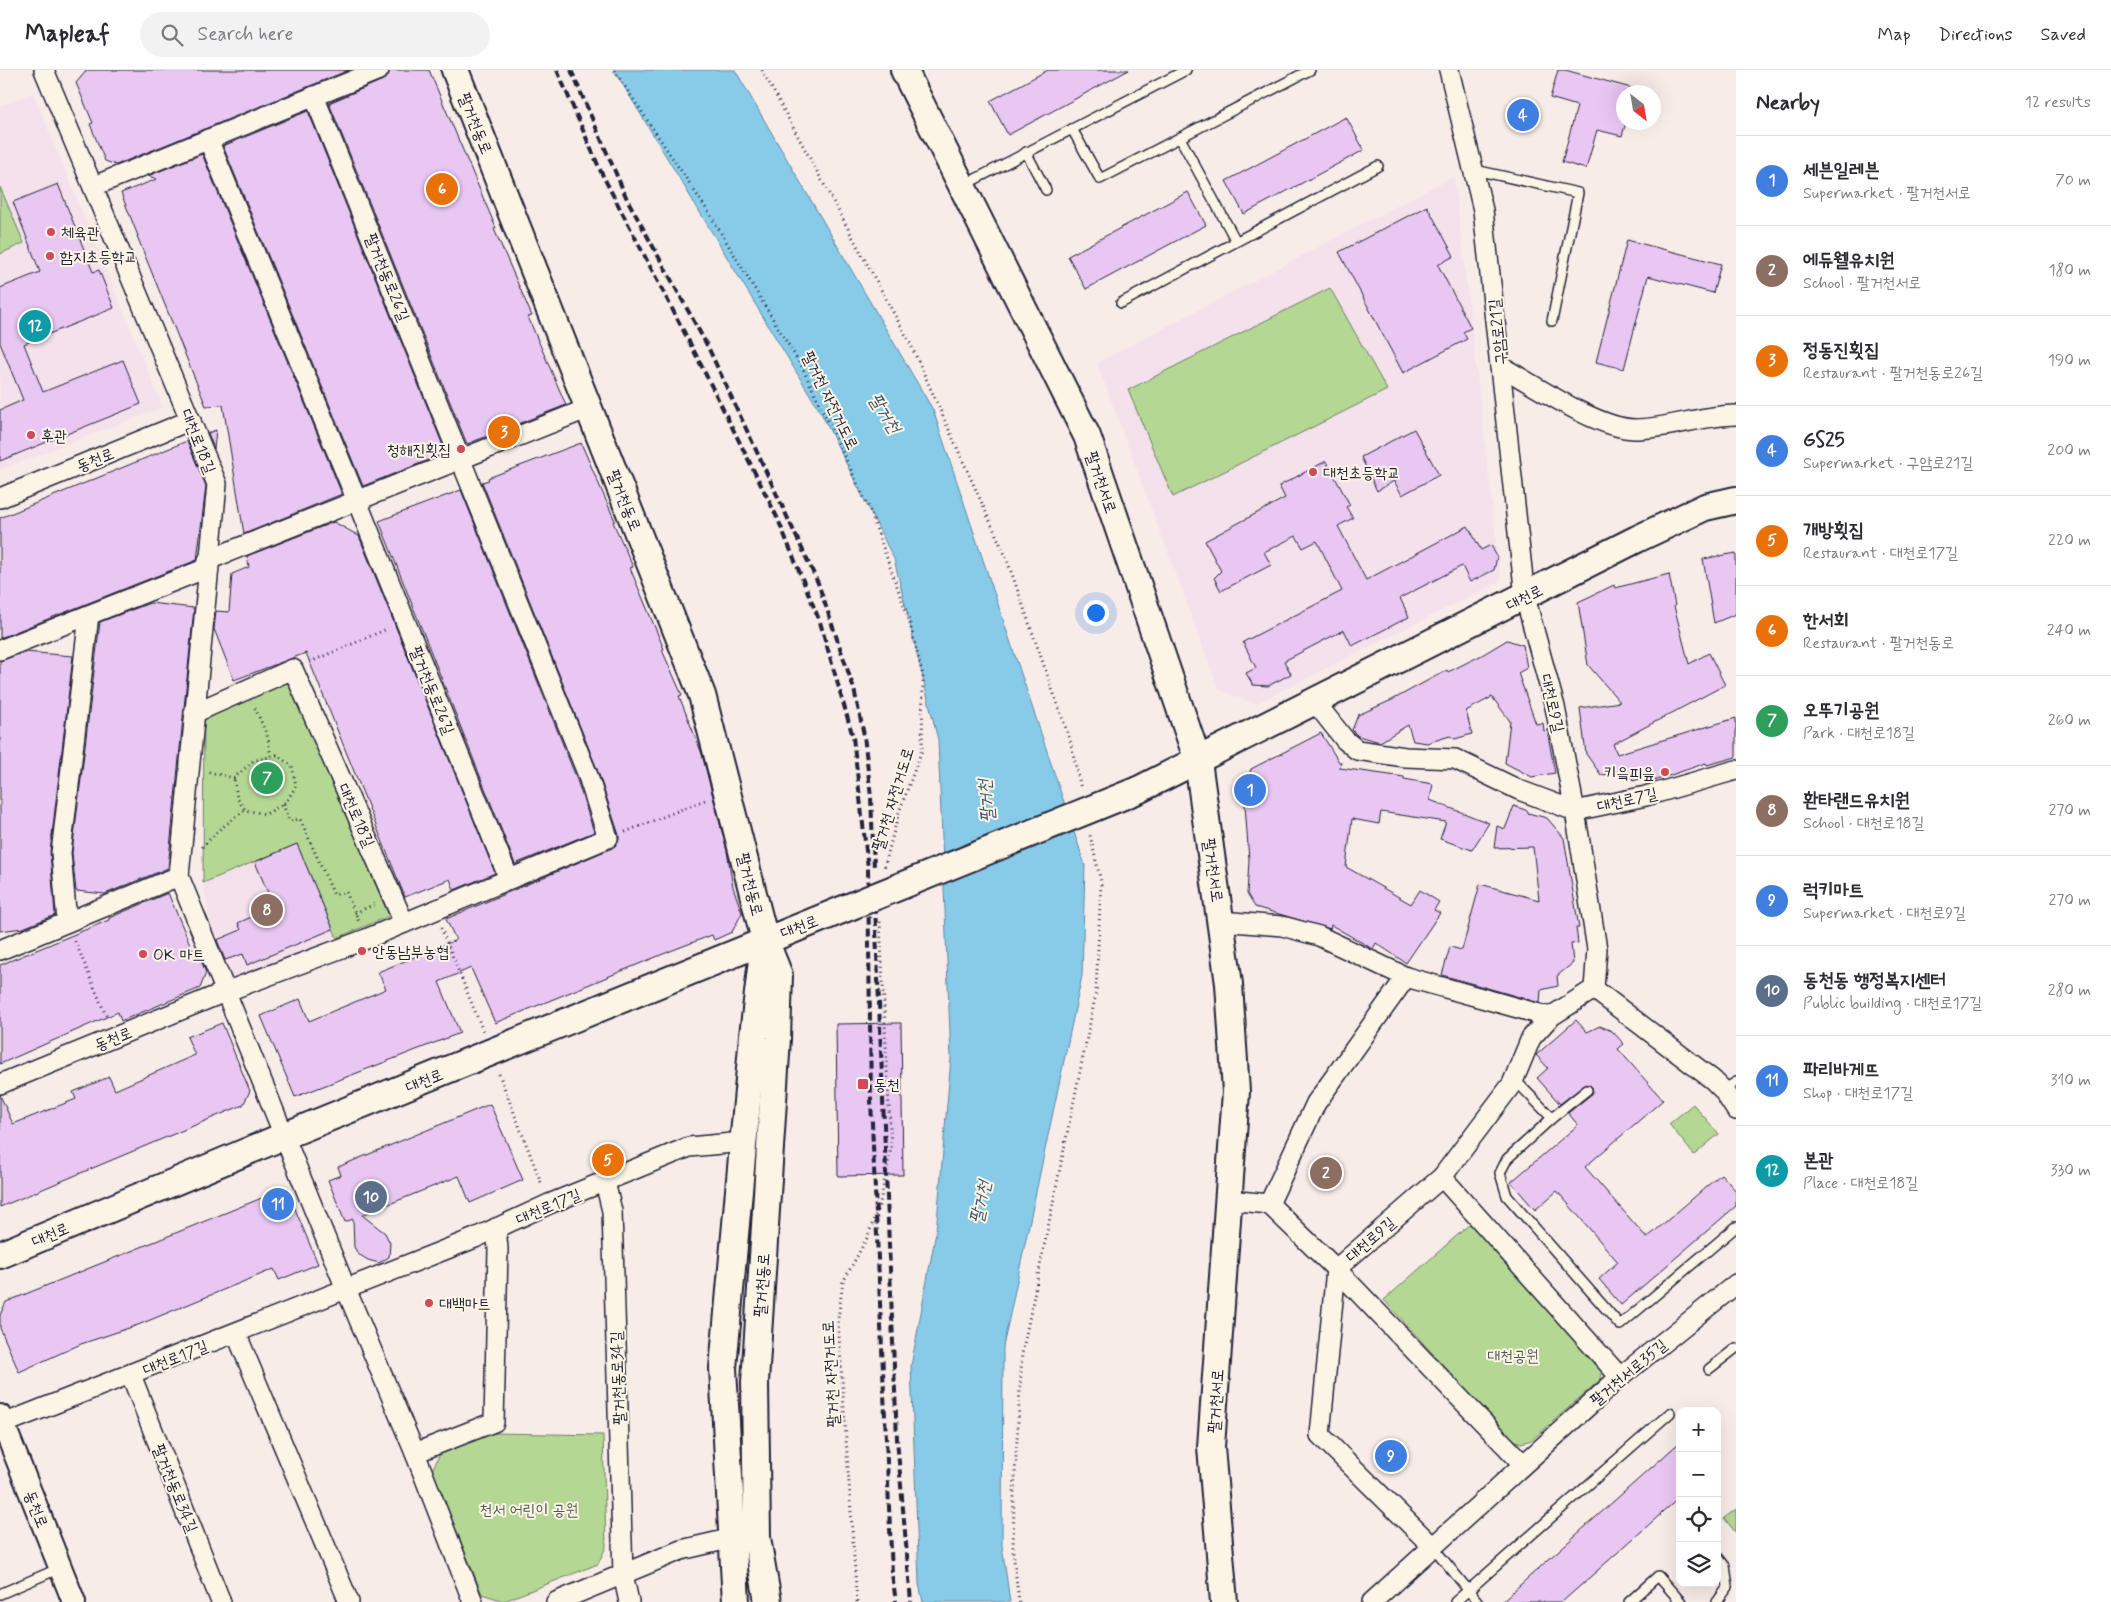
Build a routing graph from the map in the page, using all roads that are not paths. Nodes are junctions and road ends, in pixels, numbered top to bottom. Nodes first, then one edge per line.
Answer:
1 (44, 70) edge
2 (380, 70) edge
3 (454, 70) edge
4 (904, 70) edge
5 (1186, 70) edge
6 (1310, 70) edge
7 (1449, 70) edge
8 (314, 96) junction
9 (1072, 129) junction
10 (1180, 138) junction
11 (208, 139) junction
12 (1026, 152) junction
13 (1378, 166) dead end
14 (1474, 170) junction
15 (94, 186) junction
16 (962, 186) junction
17 (1046, 190) dead end
18 (1236, 242) junction
19 (1121, 303) dead end
20 (1552, 321) dead end
21 (1500, 366) junction
22 (589, 408) junction
23 (1736, 415) edge
24 (191, 420) junction
25 (462, 459) junction
26 (0, 498) edge
27 (357, 500) junction
28 (1736, 500) edge
29 (208, 564) junction
30 (1525, 597) junction
31 (89, 615) junction
32 (0, 650) edge
33 (1315, 702) junction
34 (194, 713) junction
35 (1198, 761) junction
36 (1736, 770) edge
37 (1575, 811) junction
38 (180, 872) junction
39 (509, 879) junction
40 (1221, 921) junction
41 (67, 922) junction
42 (404, 923) junction
43 (765, 940) junction
44 (0, 950) edge
45 (1406, 976) junction
46 (1594, 989) junction
47 (225, 992) junction
48 (1550, 1017) junction
49 (1514, 1079) junction
50 (0, 1084) edge
51 (1724, 1084) edge
52 (1586, 1090) dead end
53 (1736, 1110) edge
54 (1552, 1118) junction
55 (284, 1136) junction
56 (743, 1142) junction
57 (1442, 1177) junction
58 (605, 1182) junction
59 (1229, 1200) junction
60 (1269, 1204) junction
61 (1736, 1226) edge
62 (496, 1228) junction
63 (0, 1255) edge
64 (1336, 1269) junction
65 (1736, 1284) edge
66 (346, 1290) junction
67 (236, 1333) junction
68 (1736, 1348) edge
69 (1709, 1369) dead end
70 (131, 1375) junction
71 (1620, 1377) junction
72 (1670, 1413) dead end
73 (2, 1420) edge
74 (415, 1453) junction
75 (1523, 1464) junction
76 (733, 1538) junction
77 (1433, 1547) junction
78 (1721, 1561) edge
79 (60, 1568) junction
80 (623, 1574) junction
81 (1468, 1591) junction
82 (0, 1594) edge
83 (74, 1602) edge
84 (221, 1602) edge
85 (349, 1602) edge
86 (473, 1602) edge
87 (556, 1602) edge
88 (629, 1602) edge
89 (736, 1602) edge
90 (768, 1602) edge
91 (1224, 1602) edge
92 (1372, 1602) edge
93 (1455, 1602) edge
94 (1478, 1602) edge
95 (1629, 1602) edge
96 (1681, 1602) edge
97 (1716, 1602) edge

1 - 15 street, 대천로18길
2 - 8 street
3 - 22 main road, 팔거천동로
4 - 16 main road, 팔거천서로
5 - 9 lane
6 - 10 lane
7 - 14 street, 구암로21길
8 - 11 street
8 - 25 street, 팔거천동로26길
9 - 10 lane
9 - 12 lane
10 - 18 lane
11 - 15 street
11 - 27 street, 팔거천동로26길
12 - 16 lane
12 - 17 lane
13 - 18 lane
14 - 20 lane
14 - 21 street, 구암로21길
15 - 24 street, 대천로18길
16 - 35 main road, 팔거천서로
18 - 19 lane
21 - 23 street
21 - 30 street, 구암로21길
22 - 25 street
22 - 43 main road, 팔거천동로
24 - 26 street, 동천로
24 - 29 street, 대천로18길
25 - 27 street
25 - 39 street, 팔거천동로26길
27 - 29 street
27 - 39 street, 팔거천동로26길
28 - 30 main road, 대천로
29 - 31 street
29 - 34 street, 대천로18길
30 - 33 main road, 대천로
30 - 37 street, 대천로9길
31 - 32 street
31 - 41 street
33 - 35 main road, 대천로
33 - 37 street
34 - 38 street, 대천로18길
34 - 42 street, 대천로18길
35 - 40 main road, 팔거천서로
35 - 43 main road, 대천로, bridge
36 - 37 street, 대천로7길
37 - 46 street, 대천로9길
38 - 41 street
38 - 47 street, 대천로18길
39 - 42 street
40 - 45 street, 팔거천서로
40 - 59 main road, 팔거천서로
41 - 44 street
42 - 47 street
43 - 55 main road, 대천로
43 - 56 main road, 팔거천동로
43 - 90 main road, 팔거천동로
45 - 48 street, 팔거천서로
45 - 60 street
46 - 48 street, 대천로9길
46 - 51 street
47 - 50 street, 동천로
47 - 55 street, 대천로18길
48 - 49 street, 대천로9길
49 - 54 lane
49 - 57 street, 대천로9길
51 - 53 street
52 - 54 lane
54 - 61 lane
55 - 63 main road, 대천로
55 - 66 street
56 - 58 street, 대천로17길
56 - 76 main road, 팔거천동로
57 - 64 street, 대천로9길
57 - 71 street
58 - 62 street, 대천로17길
58 - 80 street, 팔거천동로34길
59 - 60 street
59 - 91 main road, 팔거천서로
60 - 64 street
62 - 66 street, 대천로17길
62 - 74 street, 대천로17길
64 - 75 street
64 - 77 street, 대천로9길
65 - 71 street, 팔거천서로35길
66 - 67 street, 대천로17길
66 - 74 street
67 - 70 street, 대천로17길
67 - 85 street
68 - 69 lane
70 - 73 street, 대천로17길
70 - 84 street, 팔거천동로34길
71 - 75 street, 팔거천서로35길
72 - 81 lane
73 - 79 street, 동천로
74 - 86 street
75 - 77 street, 팔거천서로35길
76 - 80 street
76 - 89 main road, 팔거천동로
77 - 81 lane
77 - 92 street, 팔거천서로35길
78 - 97 lane
79 - 82 lane
79 - 83 street, 동천로
80 - 87 street
80 - 88 street, 팔거천동로34길
81 - 93 lane
81 - 94 lane
95 - 96 lane

